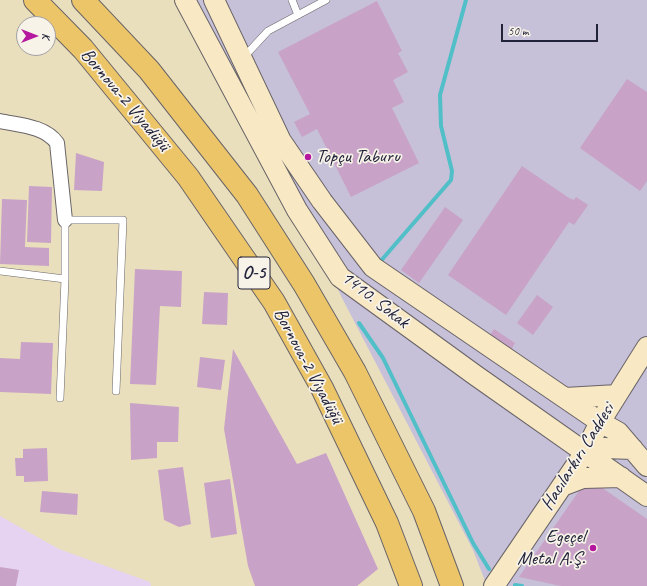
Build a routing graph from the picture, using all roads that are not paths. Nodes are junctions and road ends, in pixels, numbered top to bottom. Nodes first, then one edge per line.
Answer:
1 (35, 0) edge
2 (83, 0) edge
3 (185, 0) edge
4 (214, 0) edge
5 (292, 0) edge
6 (326, 0) edge
7 (298, 15) junction
8 (242, 60) junction
9 (0, 121) edge
10 (64, 220) junction
11 (0, 271) edge
12 (65, 279) junction
13 (647, 347) edge
14 (116, 391) dead end
15 (617, 395) junction
16 (60, 398) dead end
17 (565, 398) junction
18 (600, 422) junction
19 (633, 449) junction
20 (585, 452) junction
21 (647, 466) edge
22 (621, 477) junction
23 (562, 486) junction
24 (647, 496) edge
25 (411, 586) edge
26 (452, 586) edge
27 (494, 586) edge

1 - 25 highway, Bornova-2 Viyadüğü / O-5
2 - 26 highway, Bornova-2 Viyadüğü / O-5
3 - 20 street, 1410. Sokak
4 - 8 street, 1410. Sokak
5 - 7 lane
6 - 7 lane
7 - 8 lane
8 - 17 street, 1410. Sokak
9 - 10 street
10 - 12 lane
10 - 14 lane
11 - 12 lane
12 - 16 lane
13 - 15 street, Hacılarkırı Caddesi
15 - 17 street
15 - 18 street, Hacılarkırı Caddesi
17 - 18 street, 1410. Sokak
18 - 19 street, 1410. Sokak
18 - 20 street, Hacılarkırı Caddesi
19 - 20 street
19 - 21 street, 1410. Sokak
20 - 22 street, 1410. Sokak
20 - 23 street, Hacılarkırı Caddesi
22 - 23 street
22 - 24 street, 1410. Sokak
23 - 27 street, Hacılarkırı Caddesi

